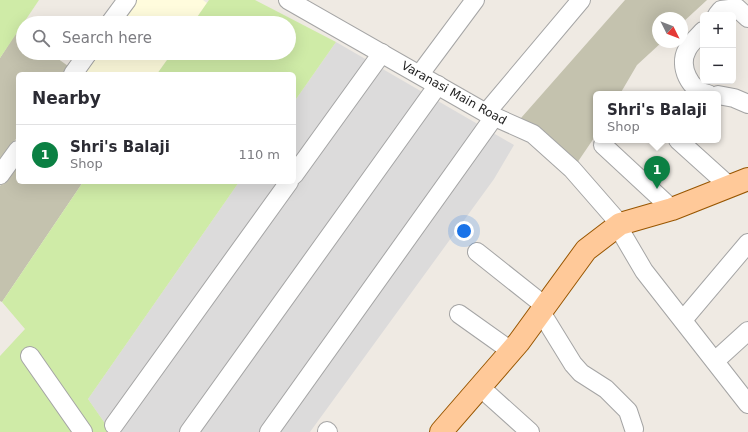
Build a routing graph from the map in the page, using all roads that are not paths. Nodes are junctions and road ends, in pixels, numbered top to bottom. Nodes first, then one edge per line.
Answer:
1 (127, 0) edge
2 (288, 0) edge
3 (475, 0) edge
4 (581, 0) edge
5 (719, 12) edge
6 (115, 16) edge
7 (748, 18) edge
8 (700, 34) edge
9 (382, 53) junction
10 (83, 60) edge
11 (74, 72) edge
12 (420, 74) junction
13 (438, 85) junction
14 (698, 91) edge
15 (721, 96) edge
16 (748, 104) edge
17 (490, 115) junction
18 (682, 143) edge
19 (603, 145) dead end
20 (16, 153) edge
21 (296, 172) edge
22 (0, 175) edge
23 (738, 182) edge
24 (288, 184) edge
25 (672, 209) junction
26 (618, 225) junction
27 (748, 243) edge
28 (476, 252) dead end
29 (543, 309) junction
30 (460, 314) dead end
31 (683, 320) junction
32 (748, 331) edge
33 (511, 351) junction
34 (30, 356) dead end
35 (715, 361) junction
36 (742, 384) edge
37 (480, 387) junction
38 (748, 404) edge
39 (114, 425) dead end
40 (634, 429) dead end
41 (83, 432) edge
42 (189, 432) edge
43 (269, 432) edge
44 (441, 432) edge
45 (530, 432) edge

1 - 6 street
2 - 9 street, Varanasi Main Road
3 - 12 street
4 - 17 street
5 - 7 street
8 - 14 street
9 - 12 street, Varanasi Main Road
9 - 21 street
10 - 11 street
12 - 13 street, Varanasi Main Road
13 - 17 street, Varanasi Main Road
13 - 42 street
15 - 16 street
17 - 26 street, Varanasi Main Road
17 - 43 street
18 - 23 street
19 - 25 street
20 - 22 street
23 - 25 main road
24 - 39 street
25 - 26 main road
26 - 29 main road
26 - 31 street, Varanasi Main Road
27 - 31 street
28 - 29 street
29 - 33 main road
29 - 40 street
30 - 33 street
31 - 35 street, Varanasi Main Road
32 - 35 street
33 - 37 main road
34 - 41 street
35 - 36 street, Varanasi Main Road
36 - 38 street, Varanasi Main Road
37 - 44 main road
37 - 45 street

